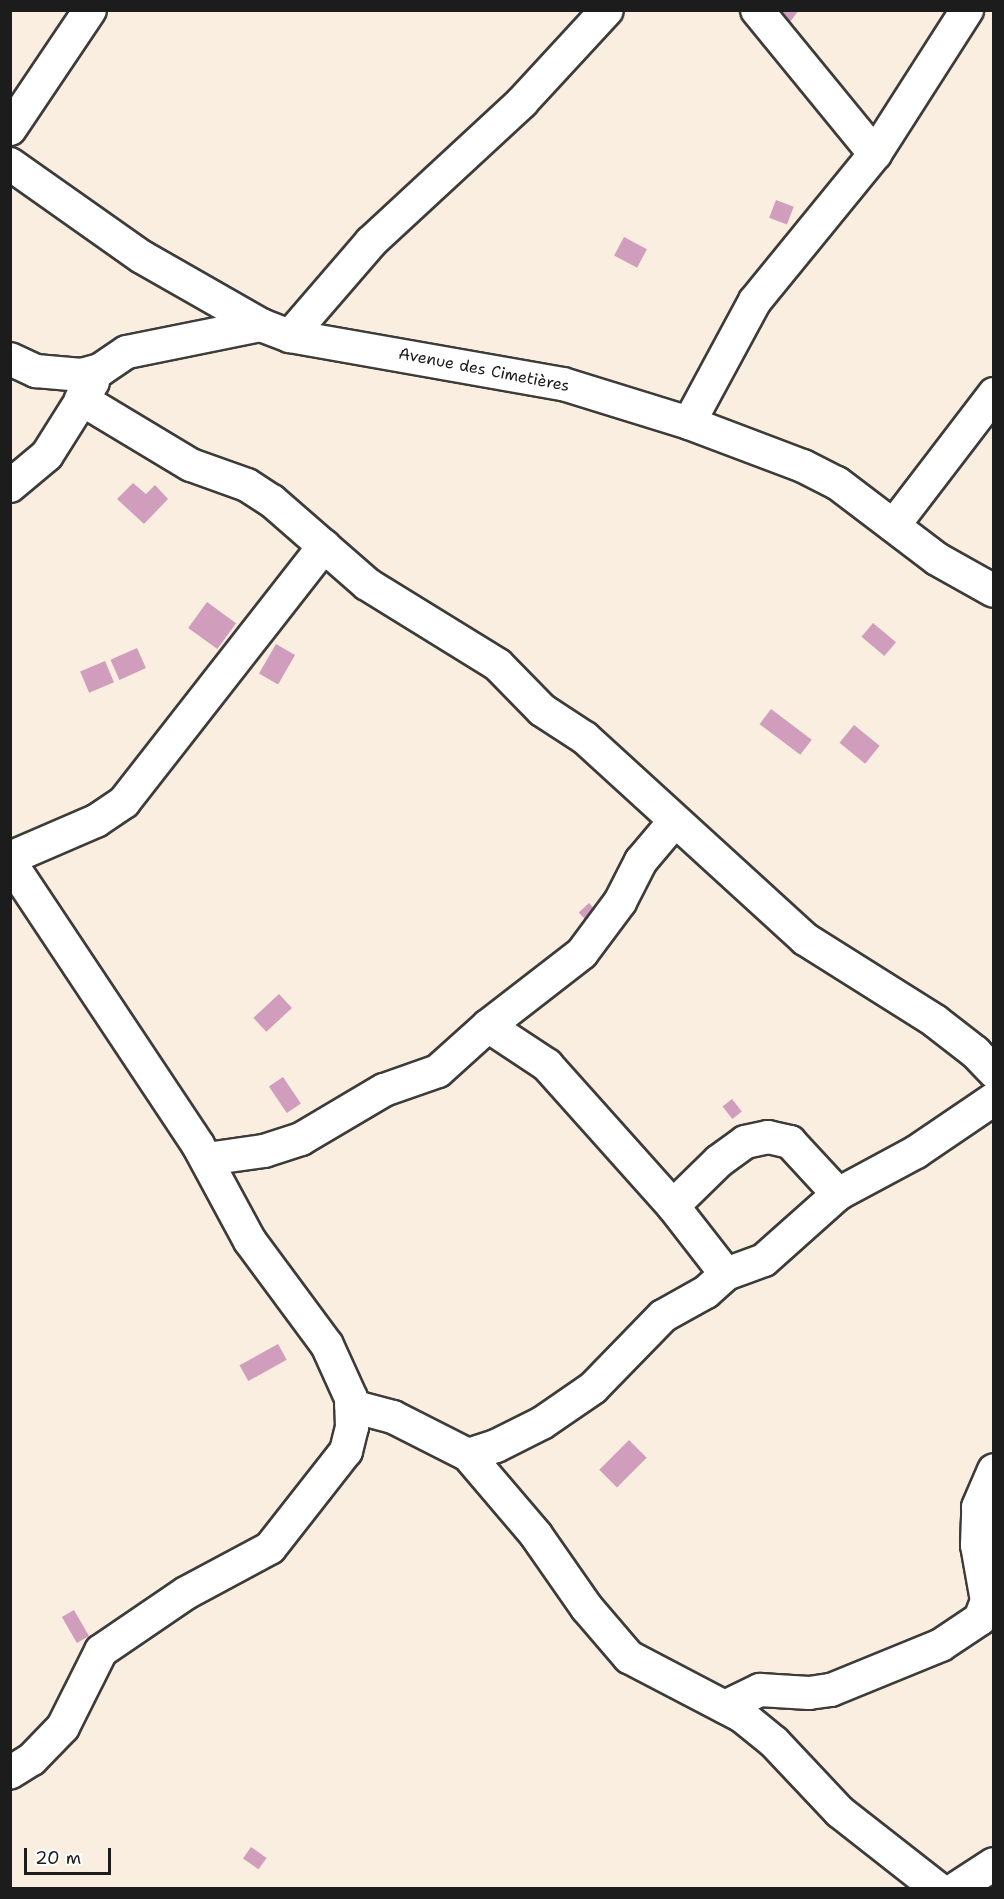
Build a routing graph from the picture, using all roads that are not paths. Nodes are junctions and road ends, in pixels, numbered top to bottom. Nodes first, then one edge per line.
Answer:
1 (90, 10) edge
2 (607, 10) edge
3 (757, 10) edge
4 (967, 10) edge
5 (10, 129) edge
6 (875, 154) junction
7 (10, 164) edge
8 (261, 325) junction
9 (290, 336) junction
10 (10, 359) edge
11 (100, 370) junction
12 (993, 394) edge
13 (81, 399) junction
14 (689, 423) junction
15 (10, 486) edge
16 (894, 525) junction
17 (324, 546) junction
18 (993, 591) edge
19 (674, 822) junction
20 (10, 860) edge
21 (488, 1026) junction
22 (993, 1072) edge
23 (993, 1099) edge
24 (207, 1159) junction
25 (838, 1194) junction
26 (673, 1206) junction
27 (726, 1274) junction
28 (351, 1406) junction
29 (468, 1455) junction
30 (993, 1470) edge
31 (725, 1707) junction
32 (14, 1768) edge
33 (993, 1864) edge
34 (937, 1888) edge
35 (957, 1888) edge

1 - 5 street
2 - 9 street
3 - 6 street
4 - 6 street
6 - 14 street
7 - 8 street, Avenue des Cimetières
8 - 9 street, Avenue des Cimetières
8 - 11 street
9 - 14 street, Avenue des Cimetières
10 - 11 street
11 - 13 street
12 - 16 street
13 - 15 street
13 - 17 street
14 - 16 street, Avenue des Cimetières
16 - 18 street, Avenue des Cimetières
17 - 19 street
17 - 20 street
19 - 21 street
19 - 22 street
20 - 24 street
21 - 24 street
21 - 26 street
23 - 25 street
24 - 28 street
25 - 26 street
25 - 27 street
26 - 27 street
27 - 29 street
28 - 29 street
28 - 32 street
29 - 31 street
30 - 31 street
31 - 34 street
33 - 35 street

